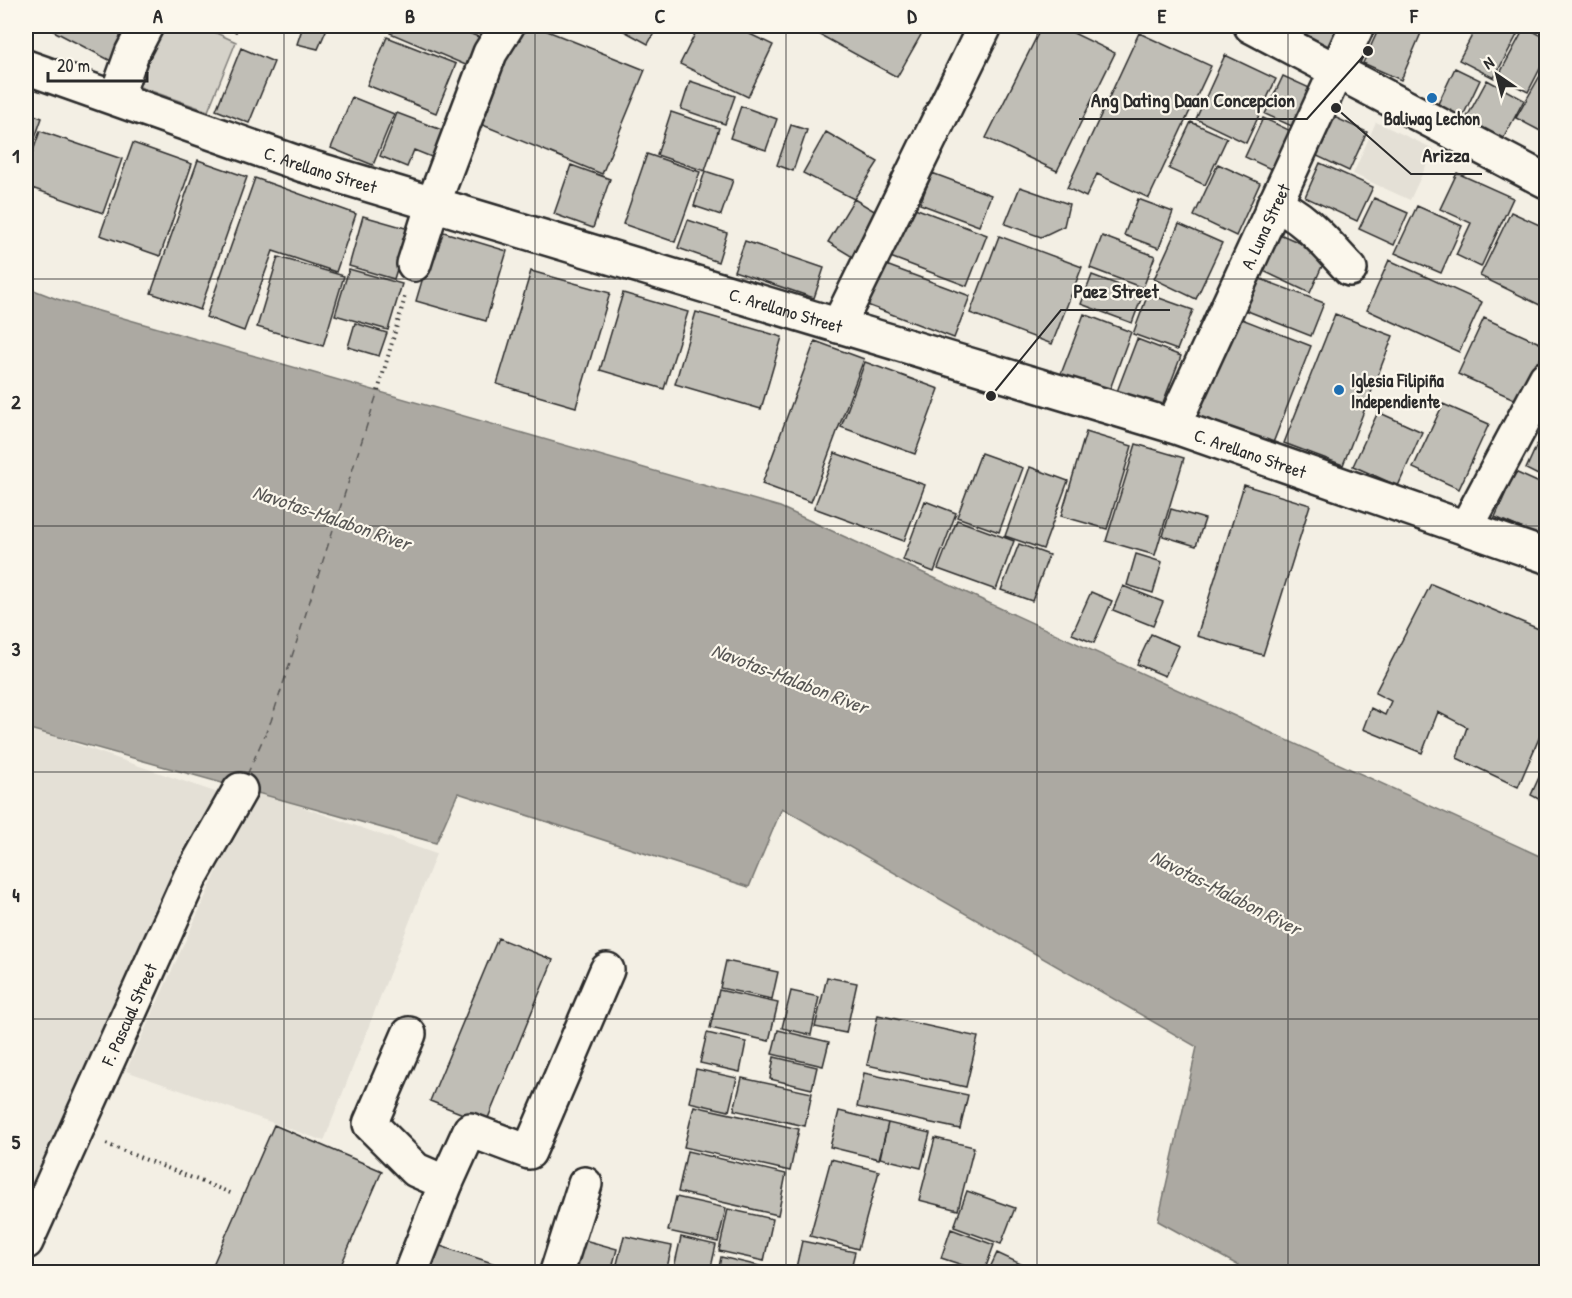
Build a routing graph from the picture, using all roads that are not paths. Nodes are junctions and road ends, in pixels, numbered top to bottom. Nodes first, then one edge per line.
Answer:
1 (146, 26) edge
2 (507, 26) edge
3 (985, 26) edge
4 (1251, 26) edge
5 (1357, 26) edge
6 (26, 67) edge
7 (1335, 70) junction
8 (116, 98) junction
9 (1546, 182) edge
10 (433, 204) junction
11 (1274, 204) junction
12 (414, 264) road end
13 (1350, 269) dead end
14 (838, 326) junction
15 (1546, 378) edge
16 (1173, 426) junction
17 (1466, 528) junction
18 (1546, 556) edge
19 (240, 790) dead end
20 (607, 970) dead end
21 (409, 1034) dead end
22 (446, 1183) junction
23 (585, 1184) dead end
24 (26, 1242) edge
25 (411, 1272) edge
26 (557, 1272) edge

1 - 8 main road
2 - 10 main road
3 - 14 main road
4 - 7 main road
5 - 7 main road, A. Luna Street
6 - 8 main road, C. Arellano Street
7 - 9 main road
7 - 11 main road, A. Luna Street
8 - 10 main road, C. Arellano Street
10 - 12 main road
10 - 14 main road, C. Arellano Street
11 - 13 main road
11 - 16 main road, A. Luna Street
14 - 16 main road, C. Arellano Street
15 - 17 main road
16 - 17 main road, C. Arellano Street
17 - 18 main road, C. Arellano Street
19 - 24 main road, F. Pascual Street
20 - 22 main road
21 - 22 main road
22 - 25 main road
23 - 26 main road

